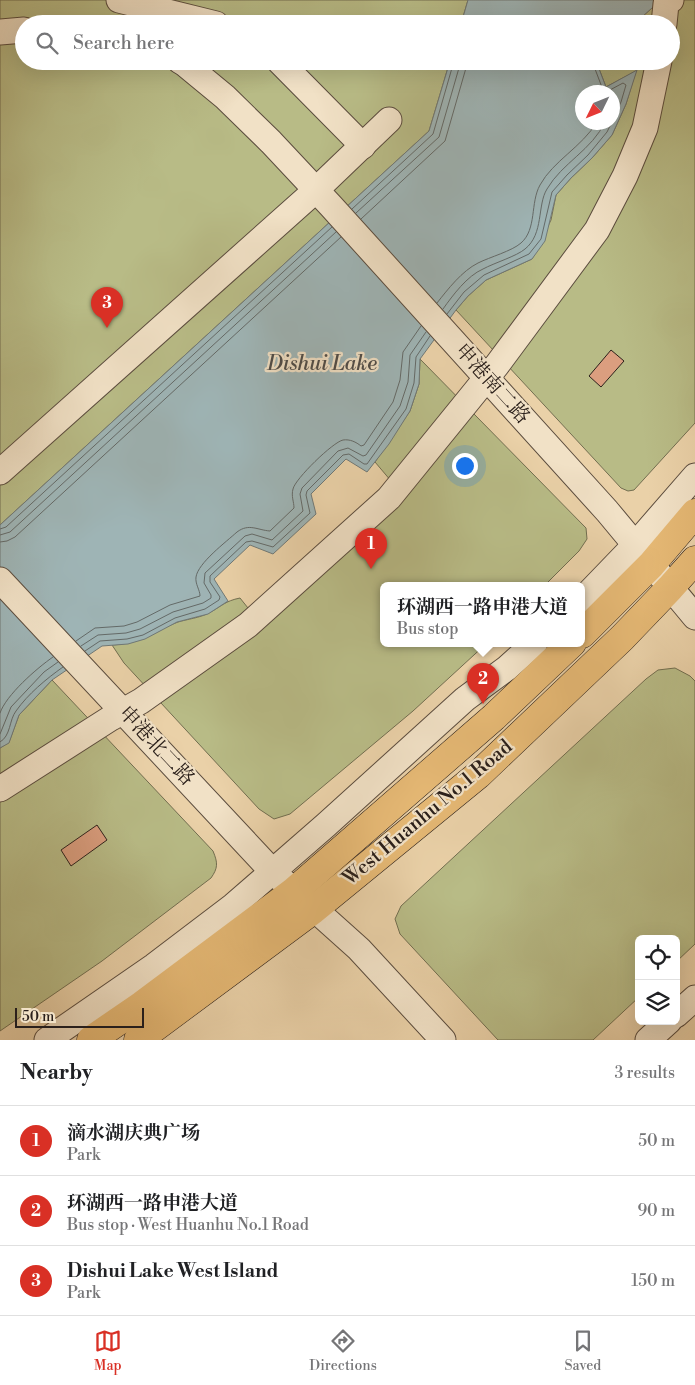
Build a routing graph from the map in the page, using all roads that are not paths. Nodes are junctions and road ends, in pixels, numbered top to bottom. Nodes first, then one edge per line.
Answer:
1 (119, 0) edge
2 (671, 0) edge
3 (180, 15) edge
4 (665, 15) edge
5 (15, 31) edge
6 (0, 32) edge
7 (193, 70) edge
8 (288, 70) edge
9 (657, 70) edge
10 (389, 120) dead end
11 (363, 146) junction
12 (323, 198) junction
13 (487, 378) junction
14 (0, 472) edge
15 (695, 476) edge
16 (695, 513) edge
17 (643, 555) junction
18 (695, 560) edge
19 (0, 580) edge
20 (670, 588) junction
21 (585, 598) edge
22 (695, 617) edge
23 (585, 630) edge
24 (531, 647) edge
25 (568, 647) edge
26 (124, 712) junction
27 (0, 789) edge
28 (272, 871) junction
29 (293, 892) junction
30 (313, 910) junction
31 (695, 998) edge
32 (680, 1011) edge
33 (665, 1025) edge
34 (48, 1040) edge
35 (91, 1040) edge
36 (138, 1040) edge
37 (443, 1040) edge
38 (648, 1040) edge

1 - 3 street
2 - 4 street
5 - 6 street
7 - 12 street, 申港南二路
8 - 11 street
9 - 13 street
10 - 11 street
11 - 12 street
12 - 13 street, 申港南二路
12 - 14 street
13 - 17 street, 申港南二路
13 - 26 street
15 - 17 street
16 - 17 main road
17 - 20 street, 申港南二路
17 - 21 street
17 - 23 main road
18 - 20 main road, West Huanhu No.1 Road
19 - 26 street, 申港北二路
20 - 22 street, 申港南二路
20 - 30 main road, West Huanhu No.1 Road
24 - 28 street
25 - 29 main road, West Huanhu No.1 Road
26 - 27 street
26 - 28 street, 申港北二路
28 - 29 street, 申港北二路
28 - 34 street
29 - 30 street, 申港北二路
29 - 35 main road, West Huanhu No.1 Road
30 - 36 main road, West Huanhu No.1 Road
30 - 37 street, 申港北二路
31 - 32 street
33 - 38 street

